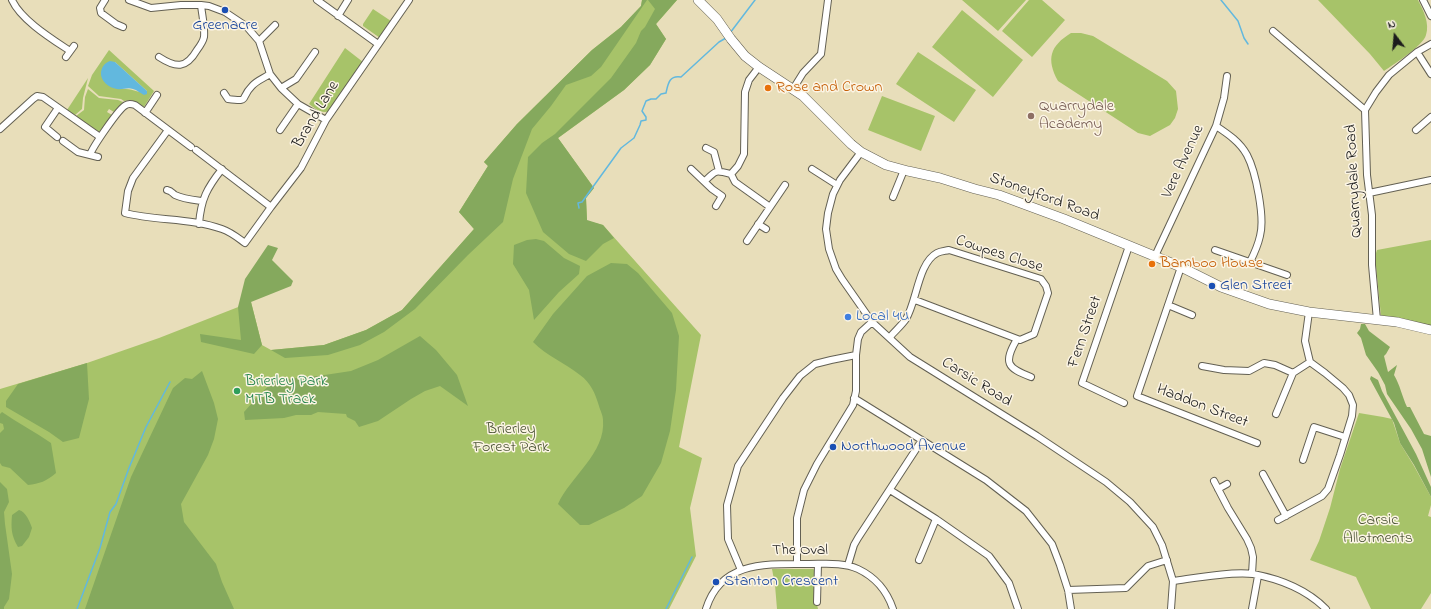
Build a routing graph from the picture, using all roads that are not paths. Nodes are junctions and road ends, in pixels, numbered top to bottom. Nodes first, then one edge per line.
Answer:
1 (12, 0) edge
2 (105, 0) edge
3 (129, 0) edge
4 (317, 0) edge
5 (348, 0) edge
6 (409, 0) edge
7 (698, 0) edge
8 (828, 0) edge
9 (1423, 0) edge
10 (181, 2) edge
11 (201, 6) junction
12 (338, 16) junction
13 (1431, 16) edge
14 (275, 25) dead end
15 (123, 27) dead end
16 (1273, 31) dead end
17 (259, 41) junction
18 (378, 44) junction
19 (1431, 44) edge
20 (315, 52) dead end
21 (1417, 52) junction
22 (66, 57) dead end
23 (159, 57) dead end
24 (758, 67) junction
25 (270, 74) junction
26 (1431, 74) edge
27 (1228, 76) dead end
28 (281, 88) junction
29 (793, 89) junction
30 (224, 94) dead end
31 (157, 95) dead end
32 (298, 104) junction
33 (58, 108) junction
34 (1365, 110) junction
35 (145, 113) junction
36 (1431, 117) edge
37 (326, 120) junction
38 (1216, 126) junction
39 (0, 129) edge
40 (168, 130) junction
41 (280, 130) dead end
42 (1416, 130) dead end
43 (100, 137) junction
44 (706, 148) dead end
45 (861, 152) junction
46 (90, 155) junction
47 (98, 157) dead end
48 (691, 169) dead end
49 (812, 169) dead end
50 (222, 170) junction
51 (904, 170) junction
52 (719, 171) junction
53 (732, 174) junction
54 (1431, 180) edge
55 (705, 181) junction
56 (785, 185) dead end
57 (837, 185) junction
58 (167, 190) dead end
59 (1370, 193) junction
60 (893, 197) dead end
61 (202, 201) junction
62 (716, 206) dead end
63 (271, 207) junction
64 (770, 207) junction
65 (199, 224) junction
66 (758, 224) junction
67 (766, 229) dead end
68 (747, 241) dead end
69 (1129, 246) junction
70 (1215, 250) dead end
71 (1155, 256) junction
72 (1250, 262) junction
73 (1180, 267) junction
74 (1287, 275) dead end
75 (914, 300) junction
76 (1168, 305) junction
77 (1309, 312) junction
78 (1192, 315) dead end
79 (1377, 320) junction
80 (872, 322) junction
81 (1431, 330) edge
82 (890, 337) junction
83 (1017, 339) junction
84 (856, 355) junction
85 (1310, 362) junction
86 (1202, 366) dead end
87 (1293, 373) junction
88 (1031, 377) dead end
89 (854, 398) junction
90 (1124, 403) dead end
91 (1276, 414) dead end
92 (1345, 437) junction
93 (922, 440) junction
94 (1257, 443) dead end
95 (1303, 460) dead end
96 (1263, 474) dead end
97 (1214, 481) dead end
98 (1227, 484) dead end
99 (1218, 489) junction
100 (890, 490) junction
101 (1286, 516) junction
102 (936, 519) junction
103 (1278, 520) dead end
104 (919, 560) dead end
105 (1167, 560) junction
106 (797, 564) junction
107 (818, 564) junction
108 (848, 565) junction
109 (741, 570) junction
110 (1255, 575) junction
111 (1173, 581) junction
112 (1068, 590) junction
113 (817, 602) dead end
114 (706, 609) edge
115 (893, 609) edge
116 (1018, 609) edge
117 (1071, 609) edge
118 (1171, 609) edge
119 (1252, 609) edge
120 (1326, 609) edge

1 - 22 street
2 - 15 street
3 - 10 street
4 - 12 street
5 - 12 street
6 - 18 street, Brand Lane
7 - 24 main road, Stoneyford Road
8 - 29 street
9 - 13 street
10 - 11 street
11 - 17 street
11 - 23 street
12 - 18 street
14 - 17 street
16 - 34 street
17 - 25 street
18 - 37 street, Brand Lane
19 - 21 street, Quarrydale Road
20 - 28 street
21 - 26 street
21 - 34 street, Quarrydale Road
24 - 29 main road, Stoneyford Road
24 - 53 street
25 - 28 street
25 - 30 street
27 - 38 street, Vere Avenue
28 - 32 street
29 - 45 main road, Stoneyford Road
31 - 35 street
32 - 37 street
32 - 41 street
33 - 39 street
33 - 43 street
33 - 46 street
34 - 59 street, Quarrydale Road
35 - 40 street
35 - 43 street
36 - 42 street
37 - 63 street, Brand Lane
38 - 71 street, Vere Avenue
38 - 72 street
40 - 50 street
40 - 65 street
43 - 46 street
44 - 52 street
45 - 51 main road, Stoneyford Road
45 - 57 street, Carsic Road
46 - 47 street
48 - 55 street
49 - 57 street
50 - 61 street
50 - 63 street
51 - 60 street
51 - 69 main road, Stoneyford Road
52 - 53 street
52 - 55 street
53 - 64 street
54 - 59 street
55 - 62 street
56 - 64 street
57 - 80 street, Carsic Road
58 - 61 street
59 - 79 street, Quarrydale Road
61 - 65 street
63 - 65 street, Brand Lane
64 - 66 street
66 - 67 street
66 - 68 street
69 - 71 main road, Stoneyford Road
69 - 90 street, Fern Street
70 - 72 street
71 - 73 main road, Stoneyford Road
72 - 74 street
73 - 76 street
73 - 77 main road, Stoneyford Road
75 - 82 street, Cowpes Close
75 - 83 street
75 - 83 street, Cowpes Close
76 - 78 street
76 - 94 street, Haddon Street
77 - 79 main road, Stoneyford Road
77 - 85 street
79 - 81 main road, Stoneyford Road
80 - 82 street, Carsic Road
80 - 84 street
82 - 105 street, Carsic Road
83 - 88 street
84 - 89 street
84 - 109 street
85 - 87 street
85 - 92 street
86 - 87 street
87 - 91 street
89 - 93 street
89 - 106 street
92 - 95 street
92 - 101 street
93 - 100 street
93 - 112 street
96 - 101 street
97 - 99 street
98 - 99 street
99 - 110 street
100 - 102 street
100 - 108 street
101 - 103 street
102 - 104 street
102 - 116 street
105 - 111 street, Carsic Road
105 - 112 street
106 - 107 street, The Oval
106 - 109 street, The Oval
107 - 108 street, The Oval
107 - 113 street
108 - 115 street, The Oval
109 - 114 street, The Oval
110 - 111 street
110 - 119 street
110 - 120 street
111 - 118 street, Carsic Road
112 - 117 street

